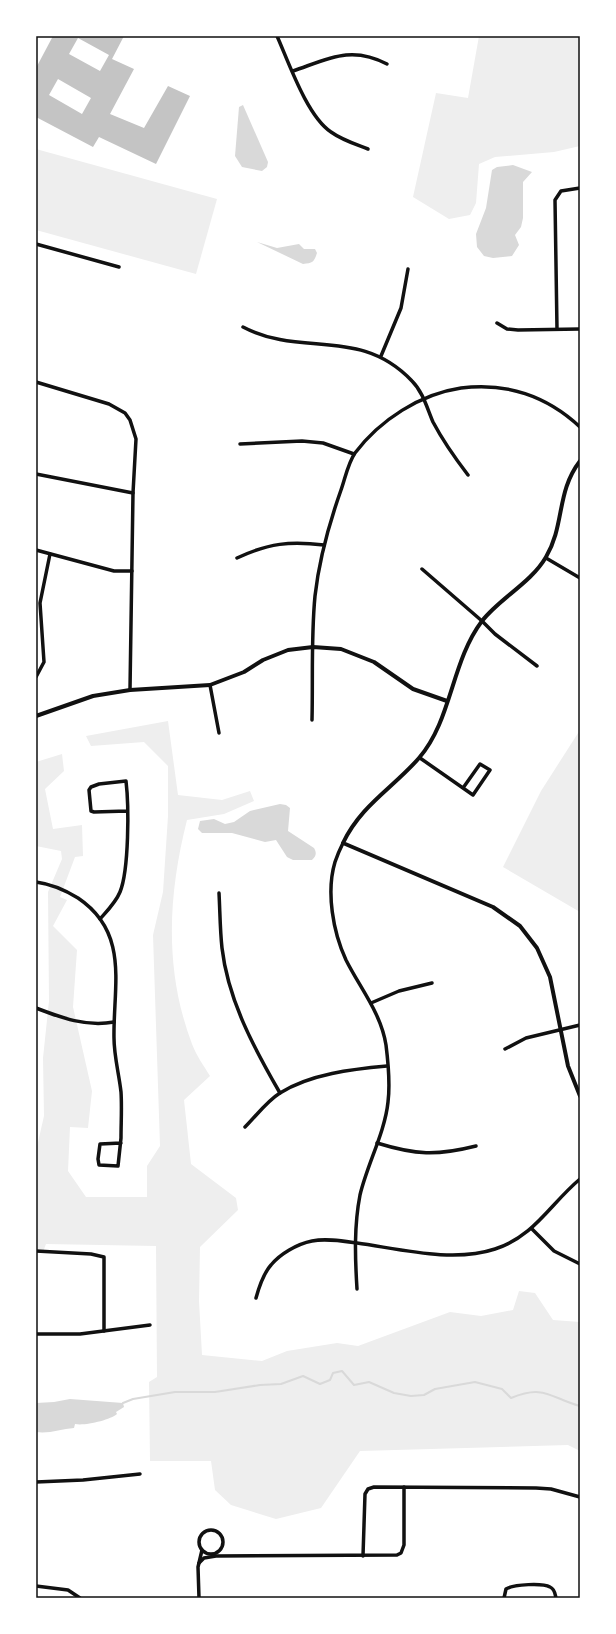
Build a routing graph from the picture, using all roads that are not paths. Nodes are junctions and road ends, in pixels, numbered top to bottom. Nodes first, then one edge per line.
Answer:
1 (277, 36) edge
2 (387, 64) dead end
3 (293, 71) junction
4 (368, 149) dead end
5 (580, 188) edge
6 (36, 244) edge
7 (119, 267) dead end
8 (408, 269) dead end
9 (497, 323) dead end
10 (243, 327) dead end
11 (557, 329) junction
12 (580, 329) edge
13 (381, 356) junction
14 (36, 382) edge
15 (423, 398) junction
16 (580, 427) edge
17 (240, 444) dead end
18 (354, 454) junction
19 (580, 461) edge
20 (36, 474) edge
21 (468, 475) dead end
22 (133, 493) junction
23 (324, 546) junction
24 (36, 550) edge
25 (50, 554) junction
26 (237, 558) dead end
27 (546, 558) junction
28 (422, 569) dead end
29 (132, 572) junction
30 (580, 578) edge
31 (482, 621) junction
32 (313, 647) junction
33 (537, 666) dead end
34 (36, 677) edge
35 (210, 685) junction
36 (130, 690) junction
37 (447, 701) junction
38 (36, 716) edge
39 (312, 720) dead end
40 (219, 733) dead end
41 (420, 758) junction
42 (463, 788) junction
43 (127, 811) junction
44 (343, 843) junction
45 (36, 882) edge
46 (219, 893) dead end
47 (100, 919) junction
48 (432, 983) dead end
49 (371, 1003) junction
50 (36, 1008) edge
51 (114, 1022) junction
52 (580, 1025) edge
53 (561, 1029) junction
54 (505, 1049) dead end
55 (387, 1066) junction
56 (280, 1093) junction
57 (580, 1096) edge
58 (245, 1127) dead end
59 (121, 1143) junction
60 (377, 1143) junction
61 (476, 1146) dead end
62 (580, 1179) edge
63 (532, 1229) junction
64 (354, 1243) junction
65 (36, 1251) edge
66 (580, 1264) edge
67 (357, 1288) dead end
68 (256, 1298) dead end
69 (150, 1324) dead end
70 (104, 1331) junction
71 (36, 1334) edge
72 (140, 1474) dead end
73 (36, 1482) edge
74 (404, 1487) junction
75 (580, 1496) edge
76 (202, 1550) junction
77 (363, 1556) junction
78 (199, 1563) junction
79 (36, 1586) edge
80 (80, 1598) edge
81 (199, 1598) edge
82 (504, 1598) edge
83 (556, 1598) edge

1 - 3 street
2 - 3 street
3 - 4 street
5 - 11 street
6 - 7 street
8 - 13 street
9 - 11 street
10 - 13 street
11 - 12 street
13 - 15 street
14 - 22 street
15 - 16 street
15 - 18 street
15 - 21 street
17 - 18 street
18 - 23 street
19 - 27 street
20 - 22 street
22 - 29 street
23 - 26 street
23 - 32 street
24 - 25 street
25 - 29 street
25 - 34 street
27 - 30 street
27 - 31 street
28 - 31 street
29 - 36 street
31 - 33 street
31 - 37 street
32 - 35 street
32 - 37 street
32 - 39 street
35 - 36 street
35 - 40 street
36 - 38 street
37 - 41 street
41 - 42 street
41 - 44 street
42 - 42 street
43 - 43 street
43 - 47 street
44 - 49 street
44 - 53 street
45 - 47 street
46 - 56 street
47 - 51 street
48 - 49 street
49 - 55 street
50 - 51 street
51 - 59 street
52 - 53 street
53 - 54 street
53 - 57 street
55 - 56 street
55 - 60 street
56 - 58 street
59 - 59 street
60 - 61 street
60 - 64 street
62 - 63 street
63 - 64 street
63 - 66 street
64 - 67 street
64 - 68 street
65 - 70 street
69 - 70 street
70 - 71 street
72 - 73 street
74 - 75 street
74 - 77 street
74 - 77 street
76 - 76 street
76 - 78 street
77 - 78 street
78 - 81 street
79 - 80 street
82 - 83 street

